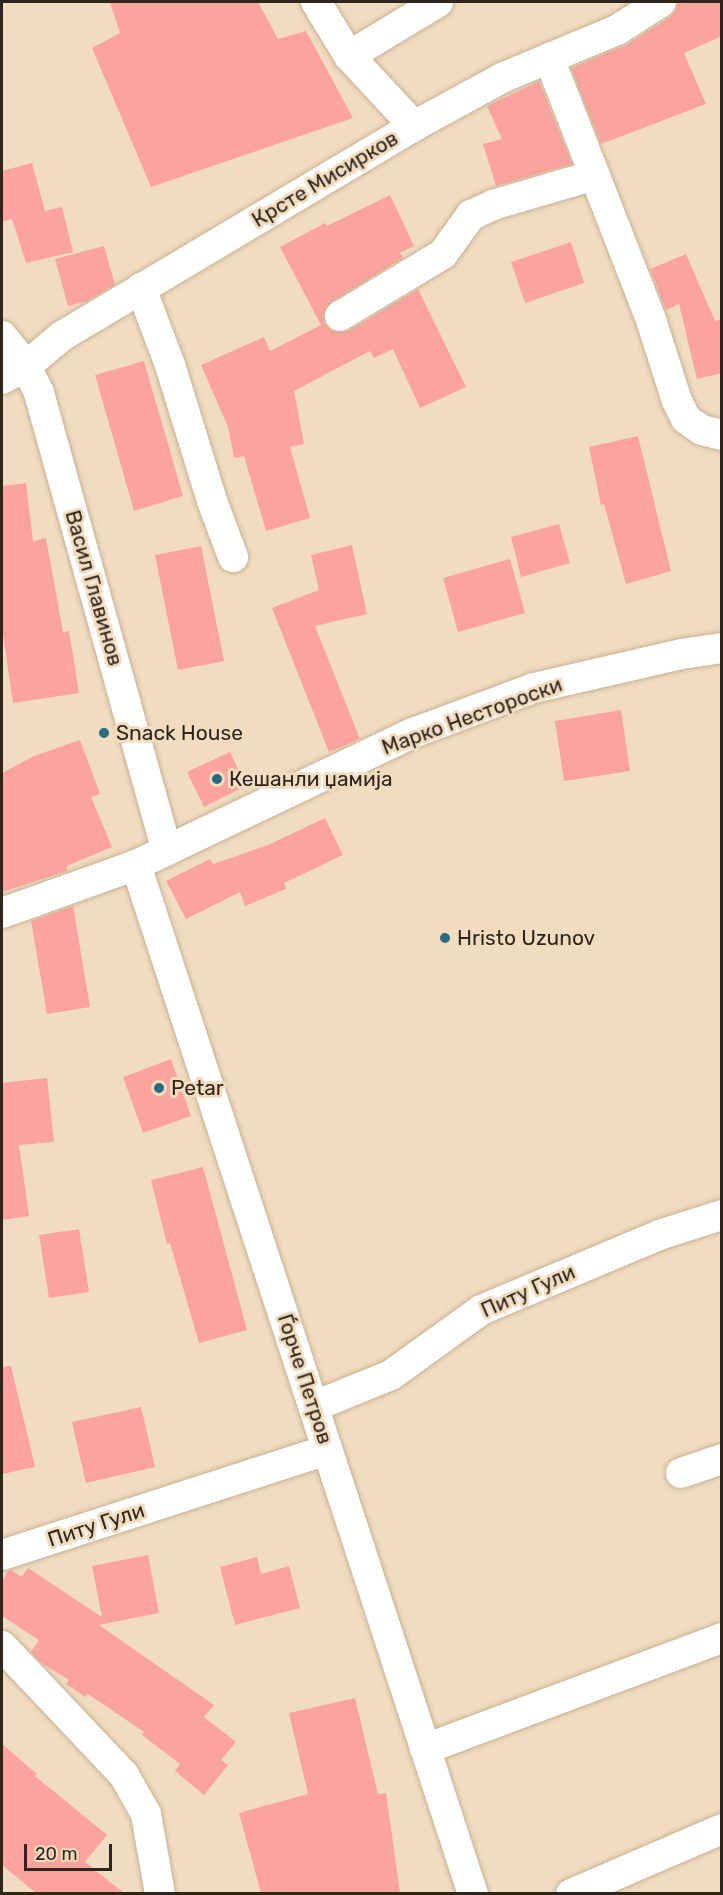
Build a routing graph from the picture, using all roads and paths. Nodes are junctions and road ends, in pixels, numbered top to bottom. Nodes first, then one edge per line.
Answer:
1 (316, 2) edge
2 (438, 2) edge
3 (661, 2) edge
4 (349, 56) junction
5 (549, 58) junction
6 (414, 126) junction
7 (595, 175) junction
8 (141, 288) junction
9 (340, 316) dead end
10 (2, 336) edge
11 (14, 373) edge
12 (722, 435) edge
13 (233, 556) dead end
14 (722, 648) edge
15 (166, 850) junction
16 (136, 865) junction
17 (2, 913) edge
18 (722, 1215) edge
19 (315, 1406) junction
20 (328, 1450) junction
21 (722, 1459) edge
22 (681, 1473) dead end
23 (2, 1555) edge
24 (722, 1638) edge
25 (2, 1646) edge
26 (424, 1749) junction
27 (722, 1829) edge
28 (160, 1893) edge
29 (473, 1893) edge
30 (571, 1893) edge

1 - 4 street
2 - 4 street
3 - 5 street, Крсте Мисирков
4 - 6 street
5 - 6 street, Крсте Мисирков
5 - 7 street
6 - 8 street, Крсте Мисирков
7 - 9 street
7 - 12 street
8 - 11 street, Крсте Мисирков
8 - 13 street
10 - 11 street, Васил Главинов
11 - 15 street, Васил Главинов
14 - 15 street, Марко Нестороски
15 - 16 street, Марко Нестороски
16 - 17 street, Марко Нестороски
16 - 19 street, Ѓорче Петров
18 - 19 street, Питу Гули
19 - 20 street, Ѓорче Петров
20 - 23 street, Питу Гули
20 - 26 street, Ѓорче Петров
21 - 22 street
24 - 26 street
25 - 28 street
26 - 29 street, Ѓорче Петров
27 - 30 street

